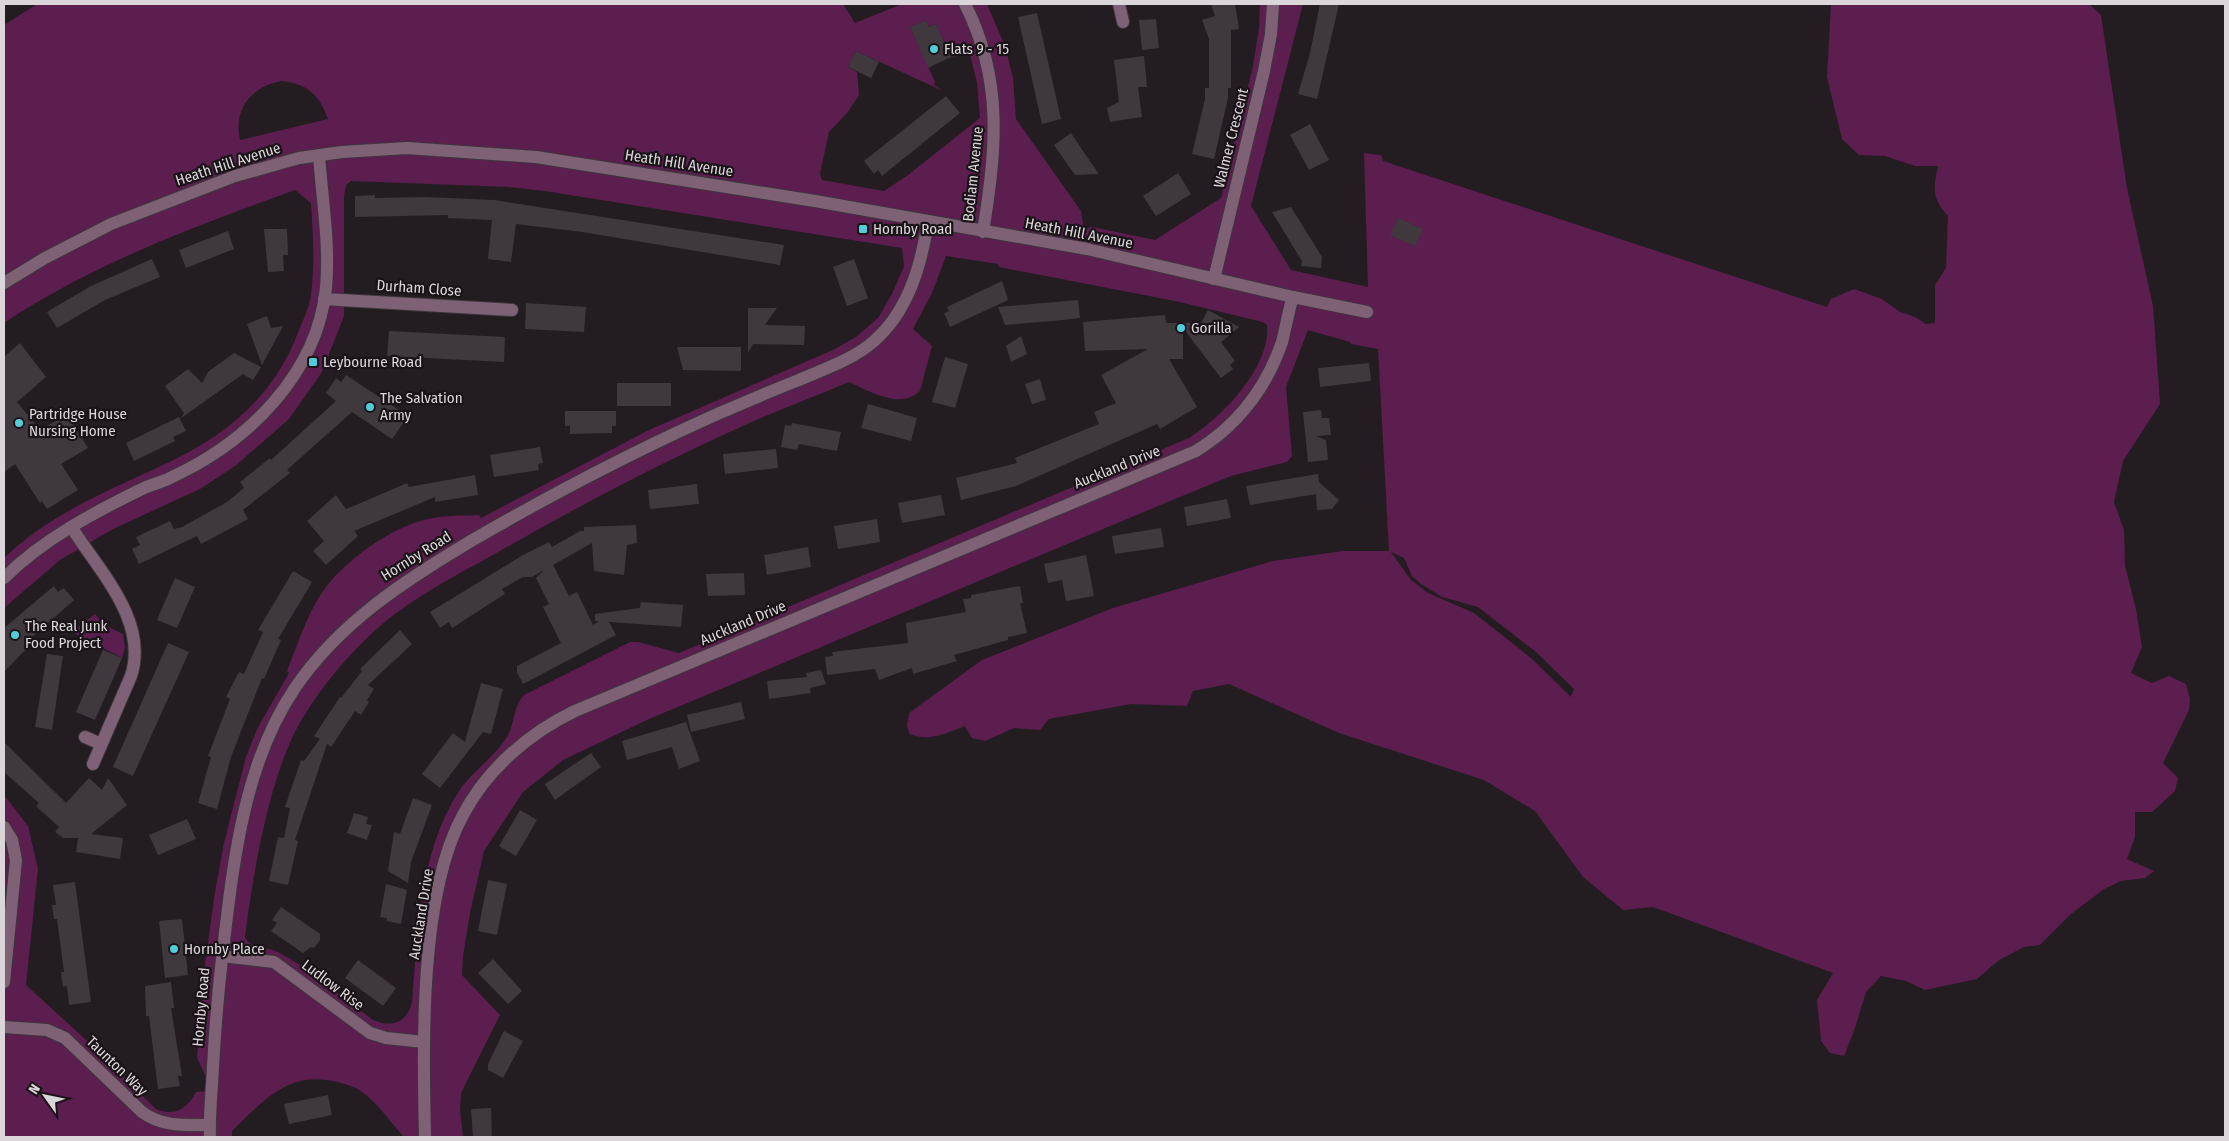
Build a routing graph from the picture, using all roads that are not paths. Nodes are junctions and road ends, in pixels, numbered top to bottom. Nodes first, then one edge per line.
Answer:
1 (965, 4) edge
2 (1120, 4) edge
3 (1273, 4) edge
4 (1123, 22) dead end
5 (319, 155) junction
6 (928, 222) junction
7 (983, 232) junction
8 (1214, 279) junction
9 (4, 283) edge
10 (1293, 297) junction
11 (324, 299) junction
12 (512, 310) dead end
13 (1366, 312) dead end
14 (72, 528) junction
15 (4, 578) edge
16 (85, 737) dead end
17 (101, 744) junction
18 (93, 764) dead end
19 (4, 827) edge
20 (222, 956) junction
21 (4, 982) edge
22 (4, 1027) edge
23 (424, 1042) junction
24 (209, 1131) edge
25 (425, 1137) edge

1 - 7 street, Bodiam Avenue
2 - 4 street
3 - 8 street, Walmer Crescent
5 - 6 street, Heath Hill Avenue
5 - 9 street, Heath Hill Avenue
5 - 11 street
6 - 7 street, Heath Hill Avenue
6 - 20 street, Hornby Road
7 - 8 street, Heath Hill Avenue
8 - 10 street, Heath Hill Avenue
10 - 13 street, Heath Hill Avenue
10 - 23 street, Auckland Drive
11 - 12 street, Durham Close
11 - 14 street
14 - 15 street
14 - 17 street
16 - 17 street
17 - 18 street
19 - 21 street
20 - 23 street, Ludlow Rise
20 - 24 street, Hornby Road
22 - 24 street, Taunton Way
23 - 25 street, Auckland Drive

